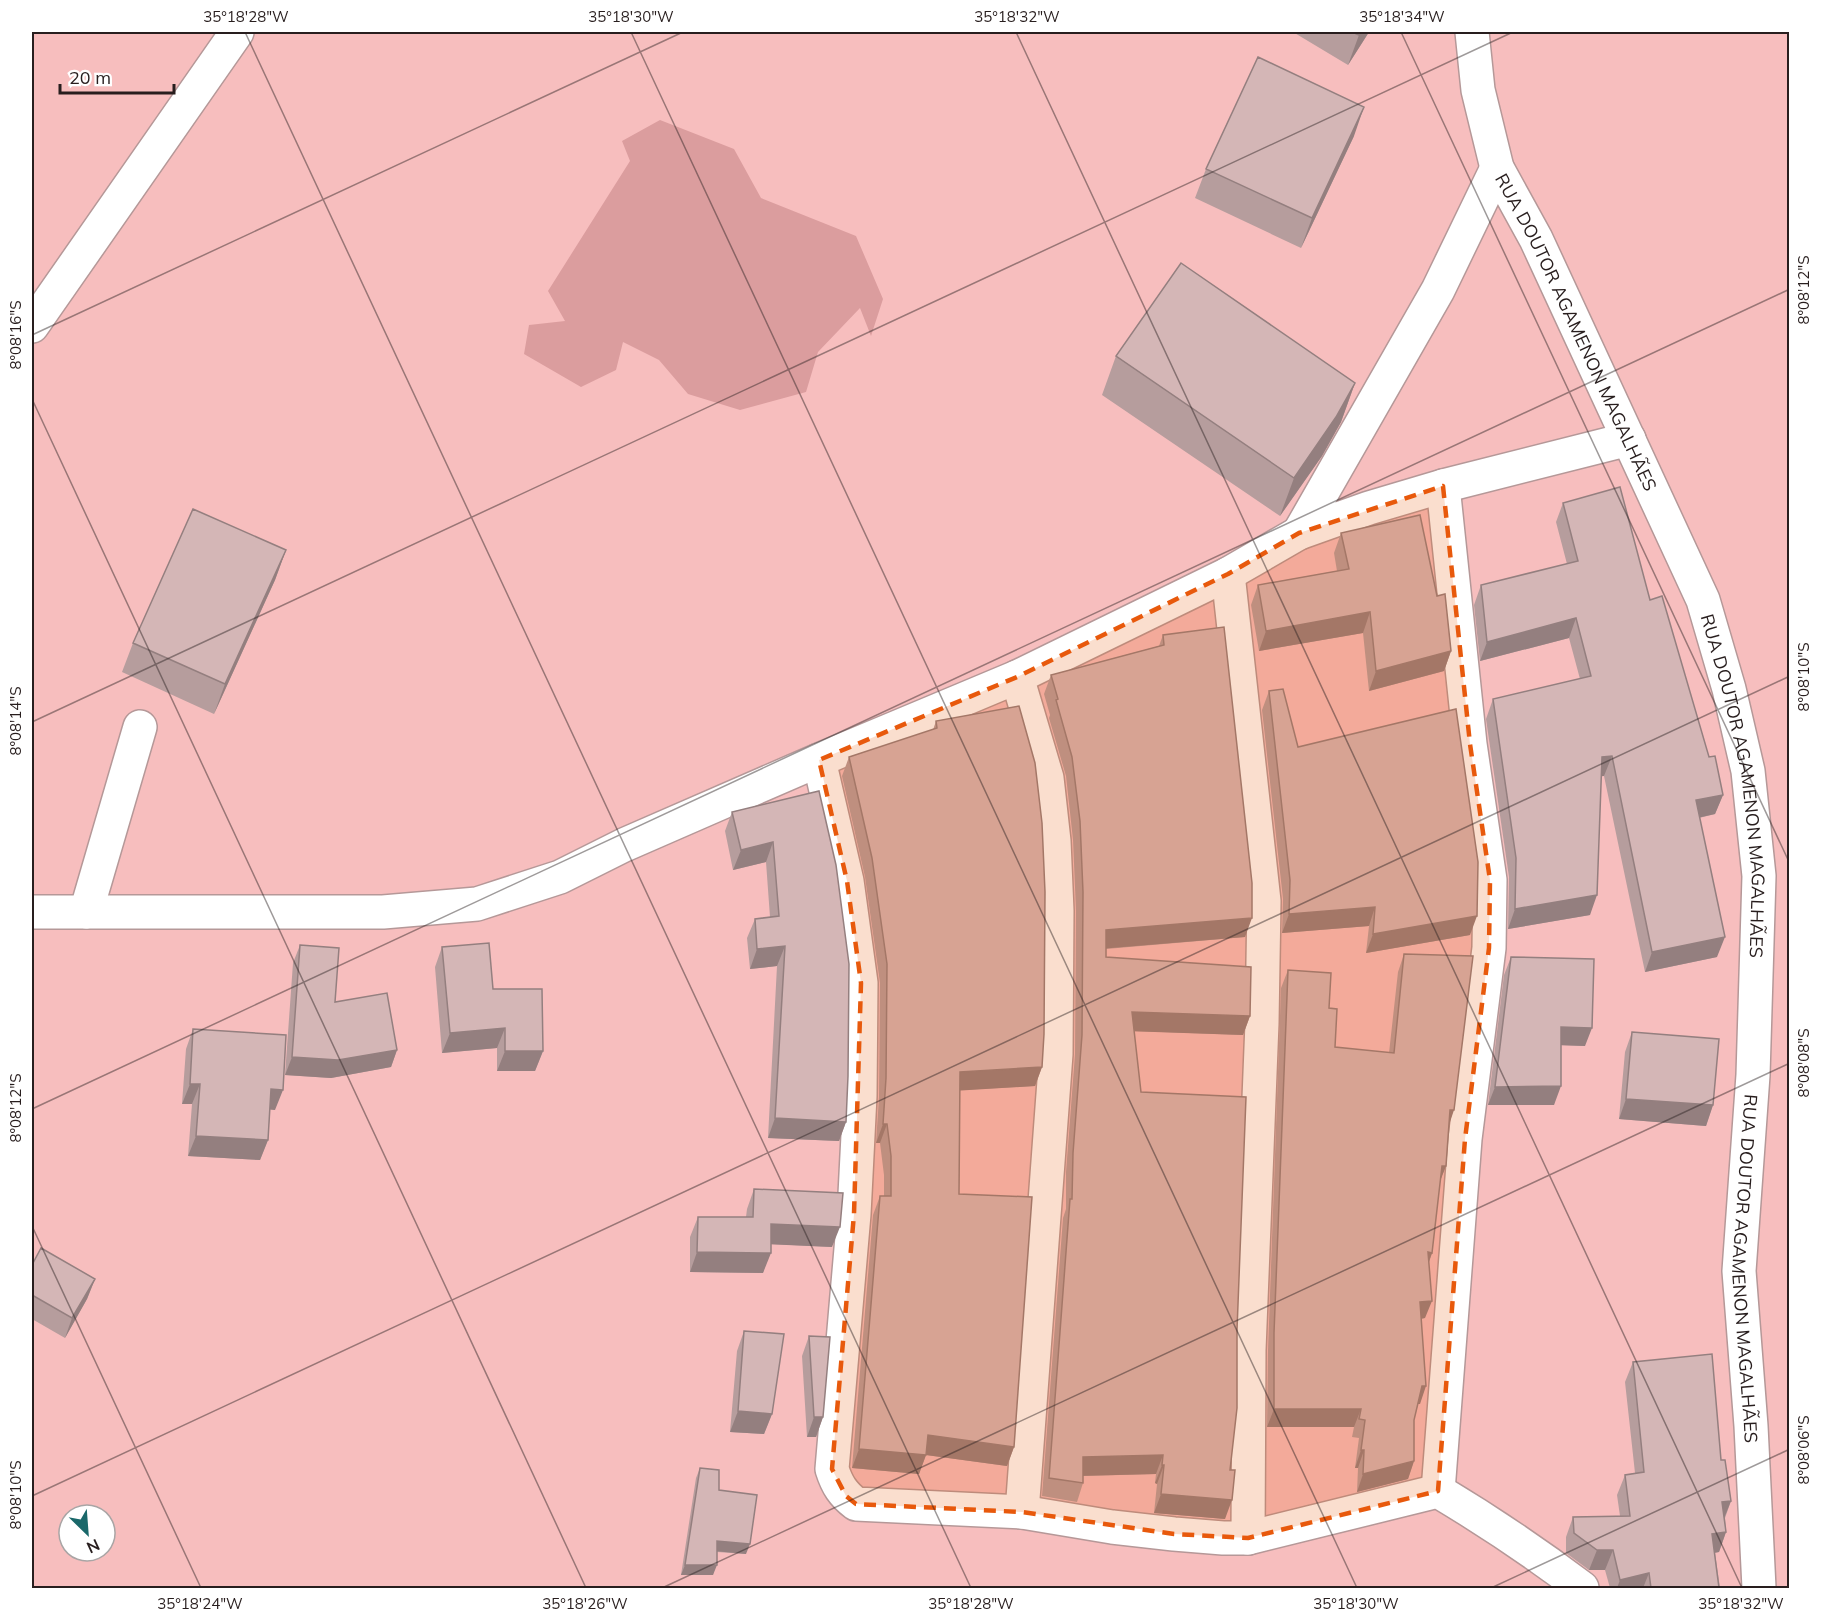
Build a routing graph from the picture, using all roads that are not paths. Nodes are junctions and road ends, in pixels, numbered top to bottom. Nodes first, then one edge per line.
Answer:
1 (237, 32) edge
2 (1472, 32) edge
3 (1497, 168) junction
4 (32, 326) edge
5 (1629, 439) junction
6 (1443, 486) junction
7 (1299, 533) junction
8 (1228, 574) junction
9 (1017, 677) junction
10 (140, 728) dead end
11 (819, 760) junction
12 (32, 912) edge
13 (86, 912) junction
14 (1438, 1491) junction
15 (1022, 1512) junction
16 (1248, 1538) junction
17 (1582, 1588) edge
18 (1759, 1588) edge

1 - 4 street
2 - 3 street, RUA DOUTOR AGAMENON MAGALHÃES
3 - 5 street, RUA DOUTOR AGAMENON MAGALHÃES
3 - 7 street
5 - 6 street
5 - 18 street, RUA DOUTOR AGAMENON MAGALHÃES
6 - 7 street
6 - 14 street
7 - 8 street
8 - 9 street
8 - 16 street
9 - 11 street
9 - 15 street
10 - 13 street
11 - 13 street
11 - 15 street
12 - 13 street
14 - 16 street
14 - 17 street
15 - 16 street

